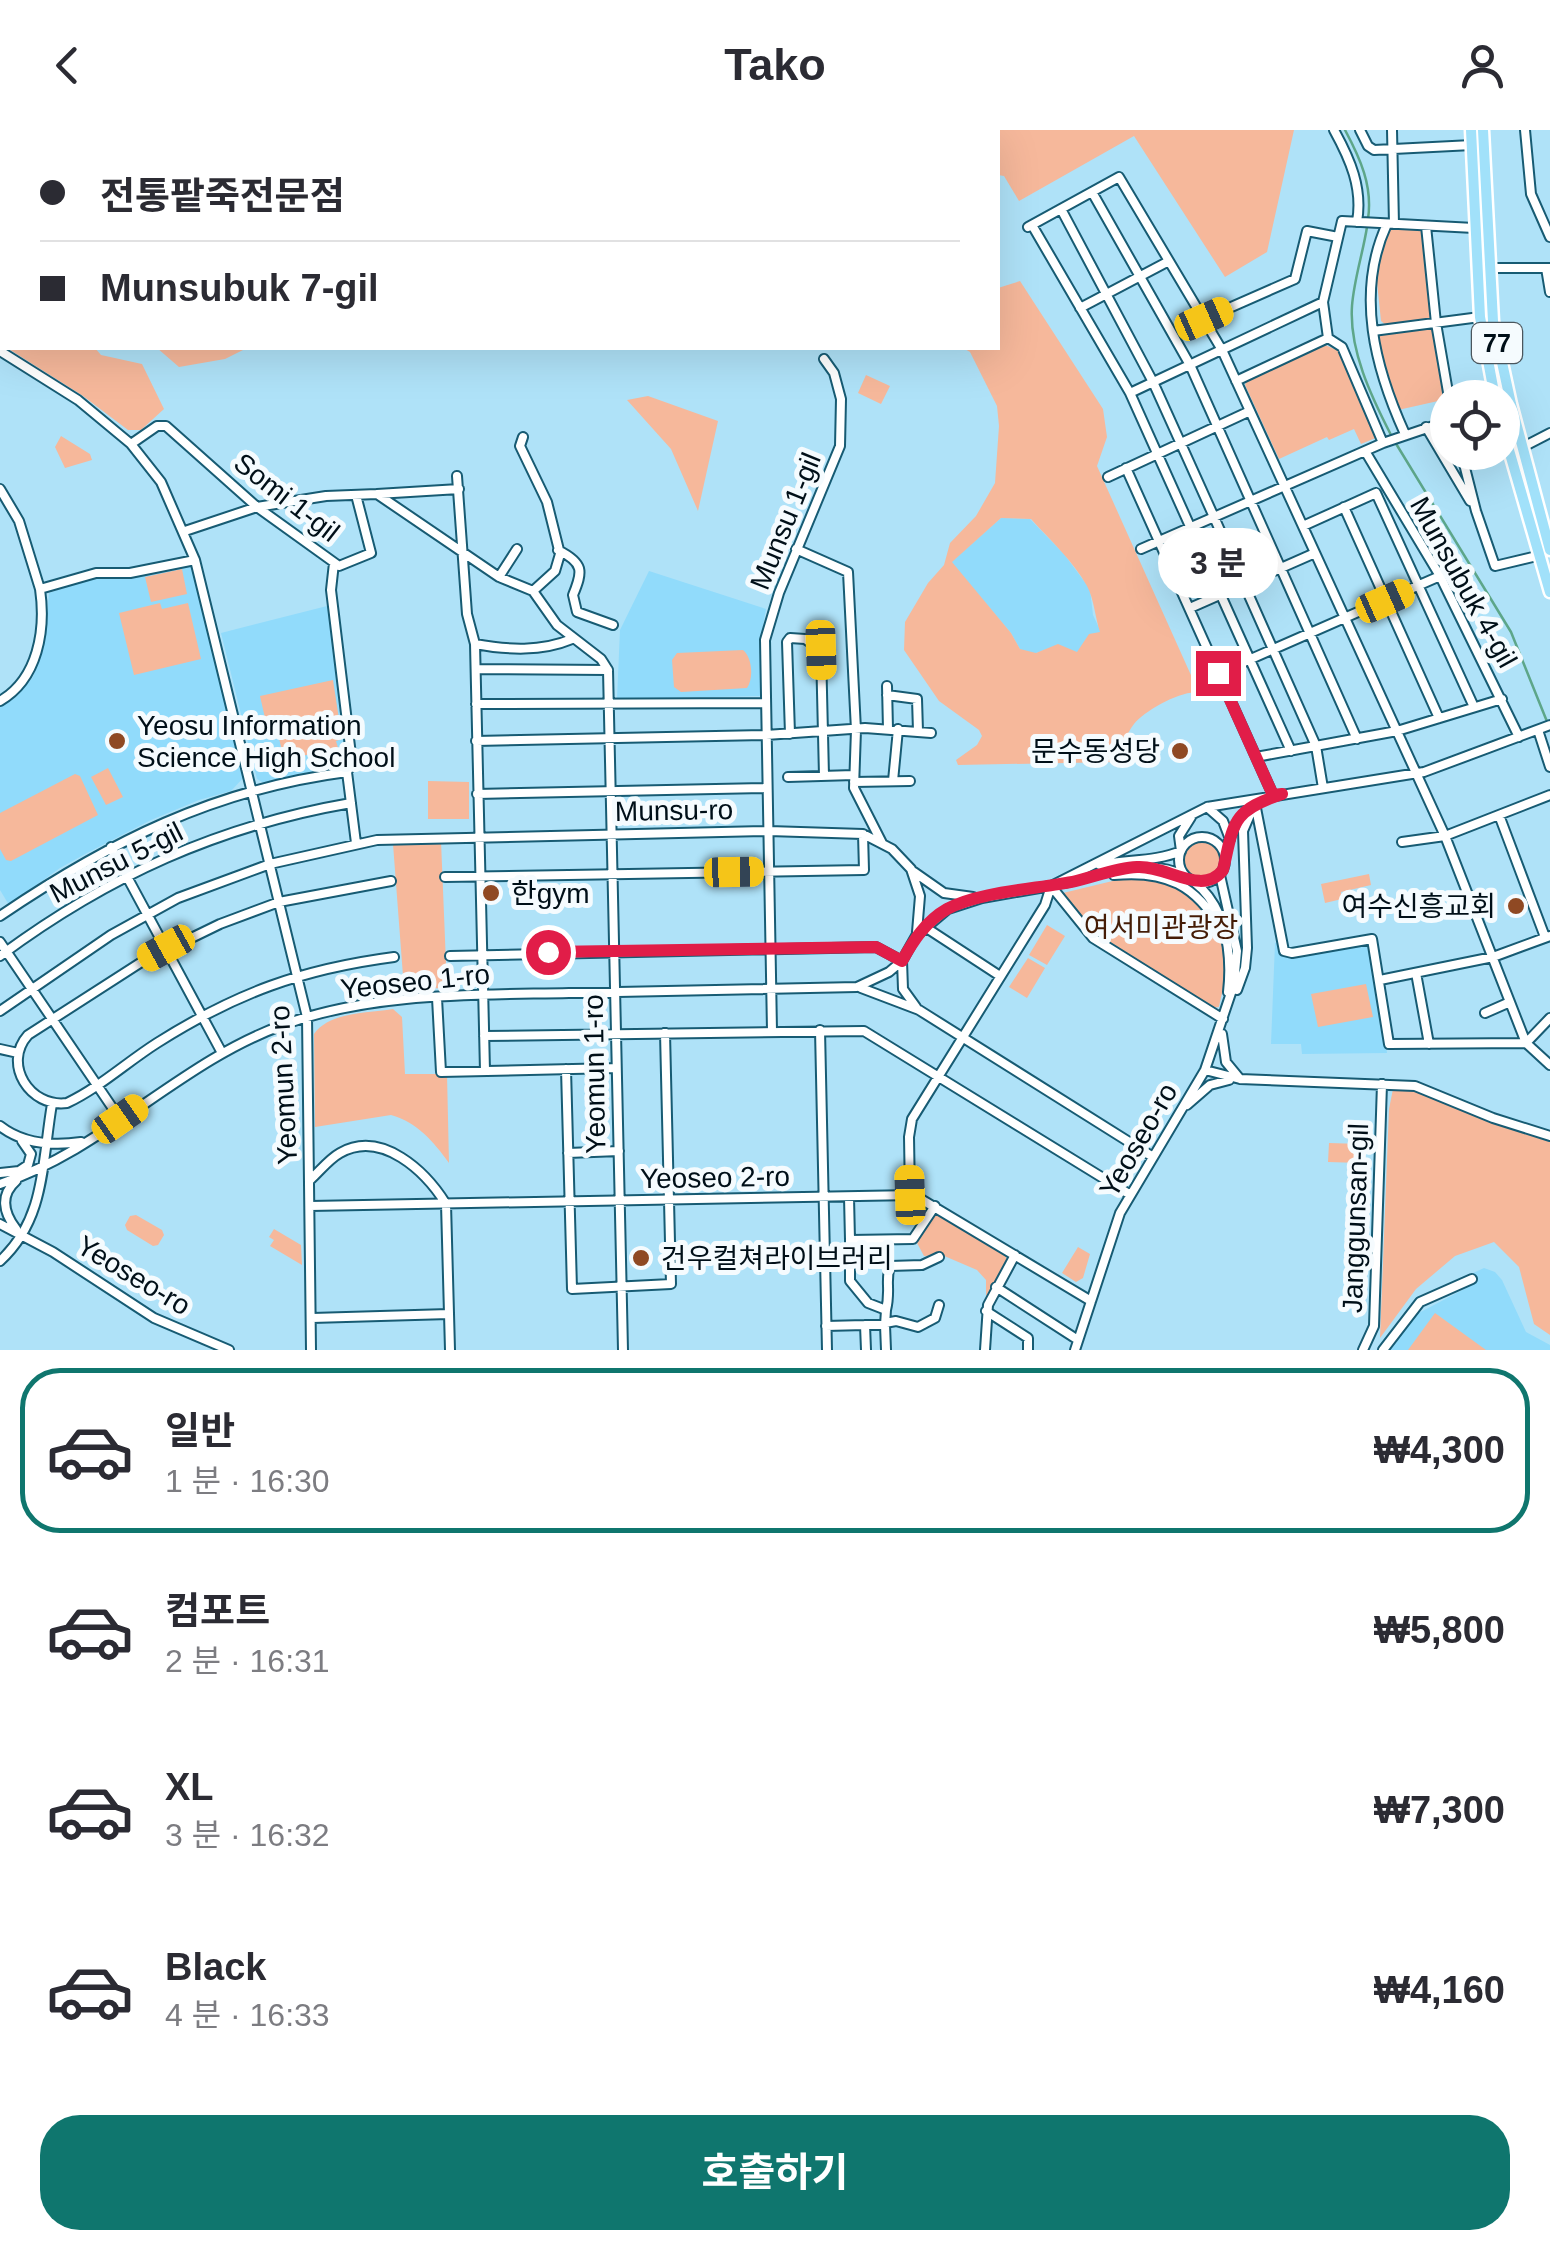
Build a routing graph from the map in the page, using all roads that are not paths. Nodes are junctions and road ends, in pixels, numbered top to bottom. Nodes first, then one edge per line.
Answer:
1 (1334, 130) edge
2 (1360, 130) edge
3 (1392, 130) edge
4 (1471, 130) edge
5 (1483, 130) edge
6 (1524, 130) edge
7 (1472, 145) junction
8 (1392, 149) junction
9 (1092, 192) junction
10 (1061, 209) junction
11 (1358, 222) junction
12 (1386, 224) junction
13 (1426, 226) junction
14 (1474, 228) junction
15 (1338, 237) junction
16 (1550, 237) edge
17 (1170, 262) junction
18 (1488, 268) junction
19 (1548, 268) edge
20 (1140, 277) junction
21 (1550, 292) edge
22 (1106, 295) junction
23 (1323, 302) junction
24 (1080, 308) junction
25 (1480, 316) junction
26 (1204, 319) junction
27 (1436, 323) junction
28 (1373, 331) junction
29 (1328, 338) junction
30 (1222, 350) junction
31 (0, 351) edge
32 (824, 359) dead end
33 (1501, 363) junction
34 (1190, 365) junction
35 (1488, 365) junction
36 (1446, 380) edge
37 (1491, 380) edge
38 (1503, 380) edge
39 (1236, 381) junction
40 (1153, 382) junction
41 (1130, 393) junction
42 (1250, 411) junction
43 (1217, 426) junction
44 (1430, 426) edge
45 (1426, 427) junction
46 (1550, 433) edge
47 (1403, 435) junction
48 (524, 437) dead end
49 (1520, 438) edge
50 (1180, 443) junction
51 (1383, 443) junction
52 (131, 444) junction
53 (1524, 448) junction
54 (1365, 451) junction
55 (1158, 454) junction
56 (1126, 468) junction
57 (1466, 470) edge
58 (1517, 470) edge
59 (457, 476) dead end
60 (1108, 477) dead end
61 (1285, 486) junction
62 (1387, 488) junction
63 (0, 489) edge
64 (459, 489) junction
65 (1376, 493) junction
66 (356, 494) junction
67 (377, 494) junction
68 (1251, 501) junction
69 (257, 506) junction
70 (1344, 508) junction
71 (1476, 511) junction
72 (1214, 517) junction
73 (1303, 526) junction
74 (1190, 528) junction
75 (185, 531) junction
76 (1159, 541) junction
77 (516, 549) dead end
78 (796, 549) junction
79 (1141, 549) dead end
80 (558, 550) junction
81 (465, 552) junction
82 (1316, 553) junction
83 (1545, 553) edge
84 (195, 560) junction
85 (334, 563) junction
86 (1281, 568) junction
87 (1440, 576) junction
88 (499, 577) junction
89 (1244, 584) junction
90 (1418, 586) junction
91 (40, 589) junction
92 (533, 591) junction
93 (1550, 592) edge
94 (1221, 595) junction
95 (1385, 601) junction
96 (1190, 608) junction
97 (1345, 618) junction
98 (612, 625) dead end
99 (1310, 633) junction
100 (572, 639) junction
101 (476, 644) junction
102 (1273, 650) junction
103 (1250, 660) junction
104 (476, 669) junction
105 (608, 670) junction
106 (1218, 673) junction
107 (1502, 699) junction
108 (0, 701) edge
109 (765, 703) junction
110 (476, 704) junction
111 (610, 704) junction
112 (1474, 707) junction
113 (1438, 718) junction
114 (1550, 725) edge
115 (893, 729) junction
116 (856, 730) junction
117 (1397, 730) junction
118 (1538, 730) junction
119 (918, 731) junction
120 (823, 732) junction
121 (932, 732) dead end
122 (790, 734) junction
123 (766, 735) junction
124 (1519, 737) junction
125 (610, 738) junction
126 (1357, 739) junction
127 (476, 740) junction
128 (1316, 746) junction
129 (1291, 750) junction
130 (1256, 757) junction
131 (1550, 767) edge
132 (347, 772) junction
133 (1417, 774) junction
134 (824, 776) junction
135 (788, 777) dead end
136 (854, 779) junction
137 (893, 781) junction
138 (910, 781) dead end
139 (768, 788) junction
140 (1323, 788) junction
141 (252, 790) junction
142 (610, 791) junction
143 (477, 794) junction
144 (1278, 794) junction
145 (1550, 795) edge
146 (1238, 800) junction
147 (351, 803) junction
148 (1255, 803) junction
149 (1207, 807) junction
150 (1196, 813) junction
151 (1499, 815) junction
152 (260, 823) junction
153 (769, 831) junction
154 (611, 834) junction
155 (863, 834) junction
156 (1231, 834) junction
157 (477, 836) junction
158 (1445, 836) junction
159 (1402, 842) dead end
160 (356, 843) junction
161 (882, 843) junction
162 (112, 847) junction
163 (1181, 851) junction
164 (1224, 853) junction
165 (270, 864) junction
166 (1088, 867) junction
167 (911, 869) junction
168 (769, 872) junction
169 (611, 874) junction
170 (126, 875) junction
171 (1220, 875) junction
172 (478, 876) junction
173 (445, 877) dead end
174 (1085, 879) junction
175 (1192, 881) junction
176 (391, 882) dead end
177 (1051, 886) junction
178 (982, 898) junction
179 (279, 902) junction
180 (149, 913) junction
181 (0, 916) edge
182 (926, 927) junction
183 (916, 936) junction
184 (1548, 936) edge
185 (1228, 941) junction
186 (0, 942) edge
187 (772, 947) junction
188 (166, 948) junction
189 (614, 950) junction
190 (3, 954) edge
191 (481, 954) junction
192 (450, 956) dead end
193 (394, 957) dead end
194 (1493, 957) junction
195 (902, 961) junction
196 (1416, 973) junction
197 (297, 975) junction
198 (1000, 976) junction
199 (1380, 980) junction
200 (31, 986) junction
201 (857, 986) junction
202 (772, 988) junction
203 (615, 992) junction
204 (482, 994) junction
205 (437, 998) junction
206 (1510, 1002) junction
207 (920, 1010) junction
208 (1, 1011) edge
209 (1485, 1013) dead end
210 (202, 1015) junction
211 (307, 1016) junction
212 (1550, 1018) edge
213 (53, 1019) junction
214 (1224, 1019) junction
215 (820, 1030) junction
216 (772, 1031) junction
217 (665, 1033) junction
218 (616, 1034) junction
219 (484, 1036) junction
220 (962, 1037) junction
221 (1526, 1043) junction
222 (1428, 1044) junction
223 (0, 1049) edge
224 (18, 1053) junction
225 (222, 1053) junction
226 (1550, 1066) edge
227 (616, 1068) junction
228 (566, 1069) junction
229 (1205, 1070) junction
230 (485, 1071) junction
231 (938, 1075) junction
232 (1240, 1079) junction
233 (97, 1084) junction
234 (1382, 1084) junction
235 (52, 1104) junction
236 (1180, 1112) junction
237 (120, 1119) junction
238 (0, 1126) edge
239 (1550, 1136) edge
240 (19, 1138) junction
241 (90, 1140) junction
242 (45, 1143) junction
243 (618, 1151) junction
244 (568, 1153) junction
245 (1153, 1157) junction
246 (41, 1166) junction
247 (0, 1173) edge
248 (20, 1177) junction
249 (310, 1180) junction
250 (0, 1184) edge
251 (1129, 1194) junction
252 (910, 1195) junction
253 (824, 1197) junction
254 (849, 1197) junction
255 (668, 1200) junction
256 (620, 1201) junction
257 (570, 1202) junction
258 (446, 1204) junction
259 (310, 1206) junction
260 (935, 1206) junction
261 (0, 1216) edge
262 (0, 1224) edge
263 (21, 1234) junction
264 (850, 1240) junction
265 (1015, 1255) junction
266 (849, 1256) junction
267 (939, 1257) dead end
268 (825, 1258) junction
269 (0, 1261) edge
270 (1472, 1279) dead end
271 (621, 1286) junction
272 (996, 1287) junction
273 (1091, 1301) junction
274 (939, 1305) dead end
275 (886, 1310) junction
276 (986, 1312) junction
277 (449, 1314) junction
278 (312, 1318) junction
279 (886, 1324) junction
280 (865, 1325) junction
281 (826, 1326) junction
282 (1077, 1345) edge
283 (311, 1348) edge
284 (228, 1350) edge
285 (450, 1350) edge
286 (623, 1350) edge
287 (826, 1350) edge
288 (866, 1350) edge
289 (886, 1350) edge
290 (986, 1350) edge
291 (1028, 1350) edge
292 (1363, 1350) edge
293 (1383, 1350) edge

1 - 11 street
2 - 8 street
3 - 8 street
4 - 7 main road, 77
5 - 18 main road, 77
6 - 16 street
7 - 8 street
7 - 14 main road, 77
8 - 12 street
9 - 10 street
9 - 17 street
9 - 20 street
10 - 22 street
10 - 24 street
11 - 12 street
11 - 15 street
12 - 13 street
12 - 28 street
13 - 14 street
13 - 27 street
14 - 25 main road, 77
15 - 23 street
15 - 26 street
17 - 20 street
17 - 26 street
18 - 19 street
18 - 33 main road, 77
19 - 21 street
20 - 22 street
20 - 34 street
22 - 24 street
22 - 40 street
23 - 29 street
23 - 30 street
24 - 41 street
25 - 27 street
25 - 35 main road, 77
26 - 30 street
27 - 28 street
27 - 36 street
28 - 47 street
29 - 39 street
29 - 51 street
30 - 34 street
30 - 39 street
31 - 52 street, Yeomun 2-ro
32 - 78 street, Munsu 1-gil
33 - 35 main road
33 - 38 main road, 77
34 - 40 street
34 - 43 street
35 - 37 main road, 77
39 - 42 street
40 - 41 street
40 - 50 street
41 - 55 street
42 - 43 street
42 - 61 street
43 - 50 street
43 - 68 street
44 - 45 street
45 - 47 street
45 - 71 street
46 - 53 street
47 - 51 street
48 - 80 street
49 - 53 main road, 77
50 - 55 street
50 - 72 street
51 - 54 street
52 - 69 street, Somi 1-gil
52 - 75 street, Yeomun 2-ro
53 - 83 main road, 77
54 - 61 street
54 - 62 street, Munsubuk 4-gil
55 - 56 street
55 - 74 street
56 - 60 street
56 - 76 street
57 - 71 street
58 - 83 main road, 77
59 - 64 street
61 - 68 street
61 - 73 street
62 - 65 street
62 - 87 street, Munsubuk 4-gil
63 - 91 street
64 - 67 street, Somi 1-gil
64 - 81 street
65 - 70 street
65 - 90 street
66 - 67 street, Somi 1-gil
66 - 69 street, Somi 1-gil
66 - 85 street, Somi 1-gil
67 - 81 street
68 - 72 street
68 - 86 street
69 - 75 street
69 - 85 street, Somi 1-gil
70 - 73 street
70 - 95 street
71 - 83 street
72 - 74 street
72 - 89 street
73 - 82 street
74 - 76 street
74 - 94 street
75 - 84 street, Yeomun 2-ro
76 - 79 street
76 - 96 street
77 - 88 street
78 - 109 street, Munsu 1-gil
78 - 116 street
80 - 92 street
80 - 98 street
81 - 88 street
81 - 101 street
82 - 86 street
82 - 97 street
83 - 93 main road, 77
84 - 91 street
84 - 141 street, Yeomun 2-ro
85 - 132 street
86 - 89 street
86 - 99 street
87 - 90 street
87 - 107 street, Munsubuk 4-gil
88 - 92 street
89 - 94 street
89 - 102 street
90 - 95 street
90 - 112 street
91 - 108 street
92 - 100 street
94 - 96 street
94 - 103 street
95 - 97 street
95 - 113 street
96 - 106 street
97 - 99 street
97 - 117 street
99 - 102 street
99 - 126 street
100 - 101 street
100 - 105 street
101 - 104 street
102 - 103 street
102 - 128 street
103 - 106 street
103 - 129 street
104 - 105 street
104 - 110 street
105 - 111 street, Yeomun 1-ro
106 - 130 street
107 - 112 street
107 - 124 street, Munsubuk 4-gil
109 - 111 street
109 - 123 street, Munsu 1-gil
110 - 111 street
110 - 127 street
111 - 125 street, Yeomun 1-ro
112 - 113 street
113 - 117 street
114 - 118 street
115 - 116 street
115 - 119 street
115 - 119 street
115 - 137 street
116 - 120 street
116 - 136 street
117 - 126 street
117 - 133 street
118 - 124 street
118 - 131 street
119 - 121 street
120 - 122 street
120 - 122 street
120 - 134 street
122 - 123 street
123 - 125 street
123 - 139 street, Munsu 1-gil
124 - 133 street
125 - 127 street
125 - 142 street, Yeomun 1-ro
126 - 128 street
127 - 143 street
128 - 129 street
128 - 140 street
129 - 130 street
130 - 144 street
132 - 141 street
132 - 147 street
133 - 140 street
133 - 158 street
134 - 135 street
134 - 136 street
136 - 137 street
136 - 161 street
137 - 138 street
139 - 142 street
139 - 153 street, Munsu 1-gil
140 - 144 street
141 - 152 street, Yeomun 2-ro
141 - 162 street
142 - 143 street
142 - 154 street, Yeomun 1-ro
143 - 157 street
144 - 146 street
144 - 148 street
145 - 151 street
146 - 149 street
146 - 156 street
147 - 152 street
147 - 160 street
148 - 156 street
148 - 199 street
148 - 214 street
149 - 150 street
149 - 156 street
150 - 163 street
150 - 166 street
151 - 158 street
151 - 184 street
152 - 165 street, Yeomun 2-ro
152 - 170 street, Munsu 5-gil
153 - 154 street, Munsu-ro
153 - 155 street, Munsu-ro
153 - 168 street, Munsu 1-gil
154 - 157 street, Munsu-ro
154 - 169 street, Yeomun 1-ro
155 - 161 street, Munsu-ro
155 - 168 street
156 - 164 street
157 - 160 street, Munsu-ro
157 - 172 street
158 - 159 street
158 - 194 street
160 - 165 street, Munsu-ro
161 - 167 street, Munsu-ro
162 - 170 street
162 - 181 street
163 - 164 street
163 - 166 street
163 - 175 street
164 - 171 street
165 - 179 street, Yeomun 2-ro
165 - 180 street, Munsu-ro
166 - 177 street
167 - 178 street, Munsu-ro
167 - 183 street
168 - 169 street
168 - 187 street, Munsu 1-gil
169 - 172 street
169 - 189 street, Yeomun 1-ro
170 - 180 street
170 - 190 street, Munsu 5-gil
171 - 175 street
171 - 214 street
172 - 173 street
172 - 191 street
174 - 175 street
174 - 177 street
174 - 185 street
175 - 185 street
176 - 179 street
177 - 178 street
177 - 198 street
177 - 214 street
178 - 182 street
179 - 188 street
179 - 197 street, Yeomun 2-ro
180 - 188 street
180 - 200 street, Munsu-ro
182 - 183 street
182 - 198 street
183 - 195 street
184 - 194 street
185 - 214 street
186 - 190 street
187 - 189 street
187 - 195 street
187 - 202 street, Munsu 1-gil
188 - 210 street
188 - 213 street
189 - 191 street
189 - 203 street, Yeomun 1-ro
190 - 200 street
191 - 192 street
191 - 204 street
193 - 197 street
194 - 196 street
194 - 206 street
195 - 201 street, Yeoseo 1-ro
195 - 207 street
196 - 199 street
196 - 222 street
197 - 210 street
197 - 211 street, Yeomun 2-ro
198 - 220 street
199 - 222 street
200 - 208 street, Munsu-ro
200 - 213 street
201 - 202 street, Yeoseo 1-ro
201 - 207 street
202 - 203 street, Yeoseo 1-ro
202 - 216 street, Munsu 1-gil
203 - 204 street, Yeoseo 1-ro
203 - 218 street, Yeomun 1-ro
204 - 205 street, Yeoseo 1-ro
204 - 219 street
205 - 211 street, Yeoseo 1-ro
205 - 230 street
206 - 209 street
206 - 221 street
207 - 220 street
210 - 225 street
210 - 233 street
211 - 225 street, Yeoseo 1-ro
211 - 249 street, Yeomun 2-ro
212 - 221 street
213 - 224 street
213 - 233 street
214 - 229 street, Yeoseo-ro
214 - 232 street
215 - 216 street
215 - 231 street
215 - 253 street
216 - 217 street
217 - 218 street
217 - 255 street
218 - 219 street
218 - 227 street, Yeomun 1-ro
219 - 230 street
220 - 231 street
220 - 245 street
221 - 222 street
221 - 226 street
223 - 224 street
224 - 235 street
225 - 237 street, Yeoseo 1-ro
227 - 228 street
227 - 243 street, Yeomun 1-ro
228 - 230 street
228 - 244 street
229 - 232 street, Janggunsan-gil
229 - 236 street, Yeoseo-ro
231 - 251 street
231 - 252 street
232 - 234 street, Janggunsan-gil
232 - 236 street
233 - 235 street
233 - 237 street
234 - 239 street, Janggunsan-gil
234 - 292 street, Janggunsan-gil
235 - 242 street
236 - 245 street, Yeoseo-ro
237 - 241 street, Yeoseo 1-ro
238 - 240 street
240 - 242 street
240 - 247 street
241 - 242 street
241 - 246 street, Yeoseo 1-ro
242 - 246 street
243 - 244 street
243 - 256 street, Yeomun 1-ro
244 - 257 street
245 - 251 street, Yeoseo-ro
246 - 248 street, Yeoseo 1-ro
246 - 263 street
248 - 250 street, Yeoseo 1-ro
248 - 263 street
249 - 258 street
249 - 259 street, Yeomun 2-ro
251 - 273 street, Yeoseo-ro
252 - 254 street, Yeoseo 2-ro
252 - 260 street, Yeoseo 2-ro
253 - 254 street, Yeoseo 2-ro
253 - 255 street, Yeoseo 2-ro
253 - 268 street
254 - 264 street
255 - 256 street, Yeoseo 2-ro
255 - 271 street
256 - 257 street, Yeoseo 2-ro
256 - 271 street, Yeomun 1-ro
257 - 258 street, Yeoseo 2-ro
257 - 271 street
258 - 259 street, Yeoseo 2-ro
258 - 277 street
259 - 278 street, Yeomun 2-ro
260 - 264 street
260 - 265 street, Yeoseo 2-ro
261 - 263 street
262 - 263 street
263 - 269 street
263 - 284 street, Yeoseo-ro
264 - 266 street
265 - 272 street
265 - 273 street, Yeoseo 2-ro
266 - 268 street
266 - 275 street
267 - 275 street
268 - 281 street
270 - 293 street, Janggunsan-gil
271 - 286 street, Yeomun 1-ro
272 - 276 street
272 - 282 street
273 - 282 street, Yeoseo-ro
274 - 279 street
275 - 279 street
276 - 290 street
276 - 291 street
277 - 278 street
277 - 285 street
278 - 283 street, Yeomun 2-ro
279 - 280 street
279 - 289 street
280 - 281 street
280 - 288 street
281 - 287 street

